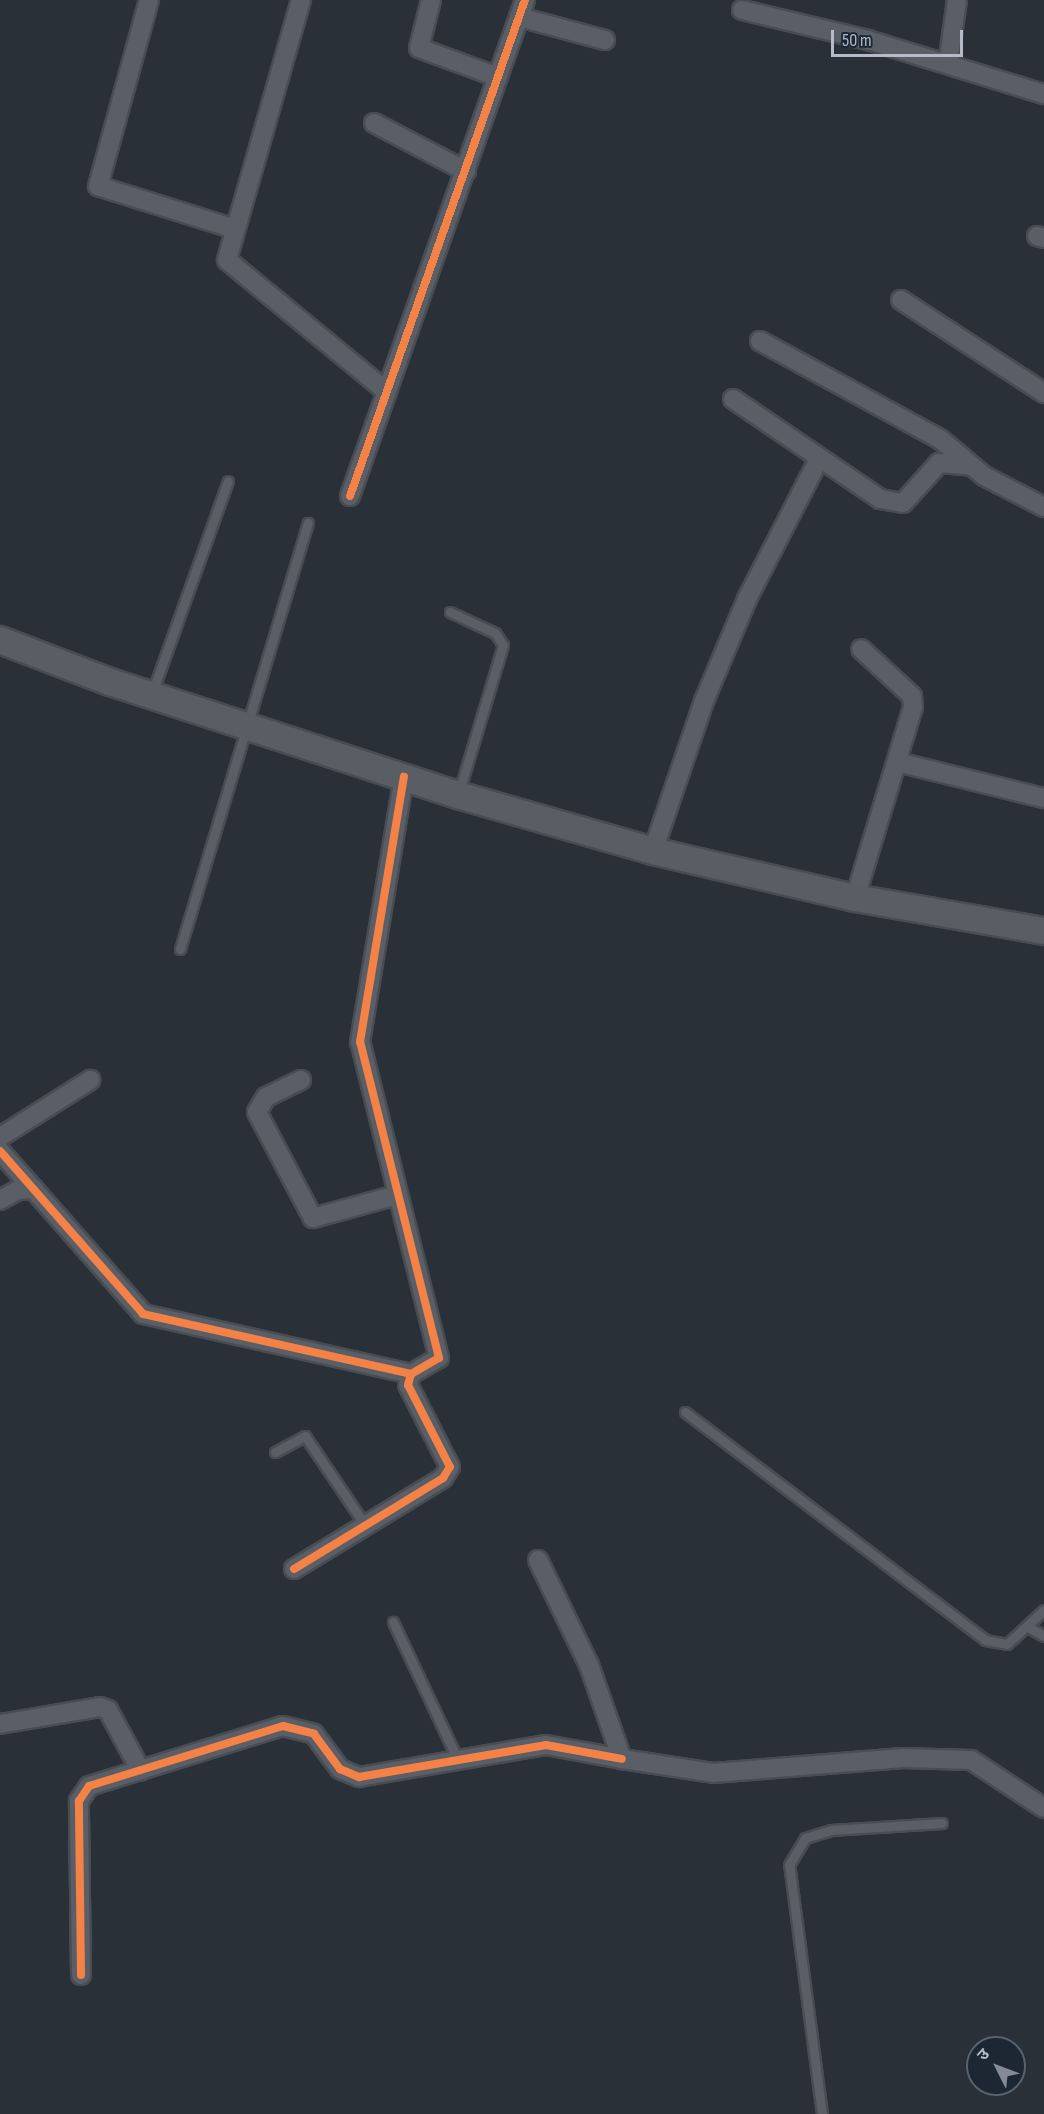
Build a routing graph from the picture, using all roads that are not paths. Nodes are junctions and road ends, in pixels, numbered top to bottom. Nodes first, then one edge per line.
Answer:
1 (149, 0) edge
2 (301, 0) edge
3 (431, 0) edge
4 (957, 0) edge
5 (522, 9) edge
6 (742, 10) dead end
7 (605, 40) dead end
8 (948, 64) junction
9 (498, 77) junction
10 (1044, 94) edge
11 (374, 123) dead end
12 (466, 171) junction
13 (232, 228) junction
14 (901, 300) dead end
15 (760, 341) dead end
16 (387, 392) junction
17 (1044, 393) edge
18 (733, 399) dead end
19 (818, 461) junction
20 (972, 466) junction
21 (228, 481) dead end
22 (350, 496) dead end
23 (1044, 507) edge
24 (308, 523) dead end
25 (450, 612) dead end
26 (0, 640) edge
27 (861, 649) dead end
28 (152, 695) junction
29 (245, 725) junction
30 (897, 762) junction
31 (404, 777) junction
32 (458, 795) junction
33 (1044, 798) edge
34 (653, 851) junction
35 (855, 898) junction
36 (1044, 931) edge
37 (180, 949) dead end
38 (90, 1080) dead end
39 (301, 1080) dead end
40 (0, 1137) edge
41 (0, 1151) edge
42 (34, 1189) junction
43 (397, 1195) junction
44 (0, 1200) edge
45 (411, 1374) junction
46 (685, 1412) dead end
47 (275, 1452) dead end
48 (365, 1525) junction
49 (537, 1560) dead end
50 (294, 1569) dead end
51 (1044, 1610) edge
52 (393, 1622) dead end
53 (1028, 1627) junction
54 (1044, 1636) edge
55 (0, 1724) edge
56 (622, 1759) junction
57 (459, 1762) junction
58 (141, 1771) junction
59 (1044, 1808) edge
60 (942, 1823) dead end
61 (81, 1975) dead end
62 (822, 2114) edge

1 - 13 street
2 - 13 street
3 - 9 street
4 - 8 street
5 - 7 street
5 - 9 street
6 - 8 street
8 - 10 street
9 - 12 street
11 - 12 street
12 - 16 street
13 - 16 street
14 - 17 street
15 - 20 street
16 - 22 street
18 - 19 street
19 - 20 street
19 - 34 street
20 - 23 street
21 - 28 lane
24 - 29 lane
25 - 32 lane
26 - 28 main road
27 - 30 street
28 - 29 main road
29 - 31 main road
29 - 37 lane
30 - 33 street
30 - 35 street
31 - 32 main road
31 - 43 street
32 - 34 main road
34 - 35 main road
35 - 36 main road
38 - 40 street
39 - 43 street
41 - 42 street
42 - 44 street
42 - 45 street
43 - 45 street
45 - 48 street
46 - 53 lane
47 - 48 lane
48 - 50 street
49 - 56 street
51 - 53 lane
52 - 57 lane
53 - 54 lane
55 - 58 street
56 - 57 street
56 - 59 street
57 - 58 street
58 - 61 street
60 - 62 lane

